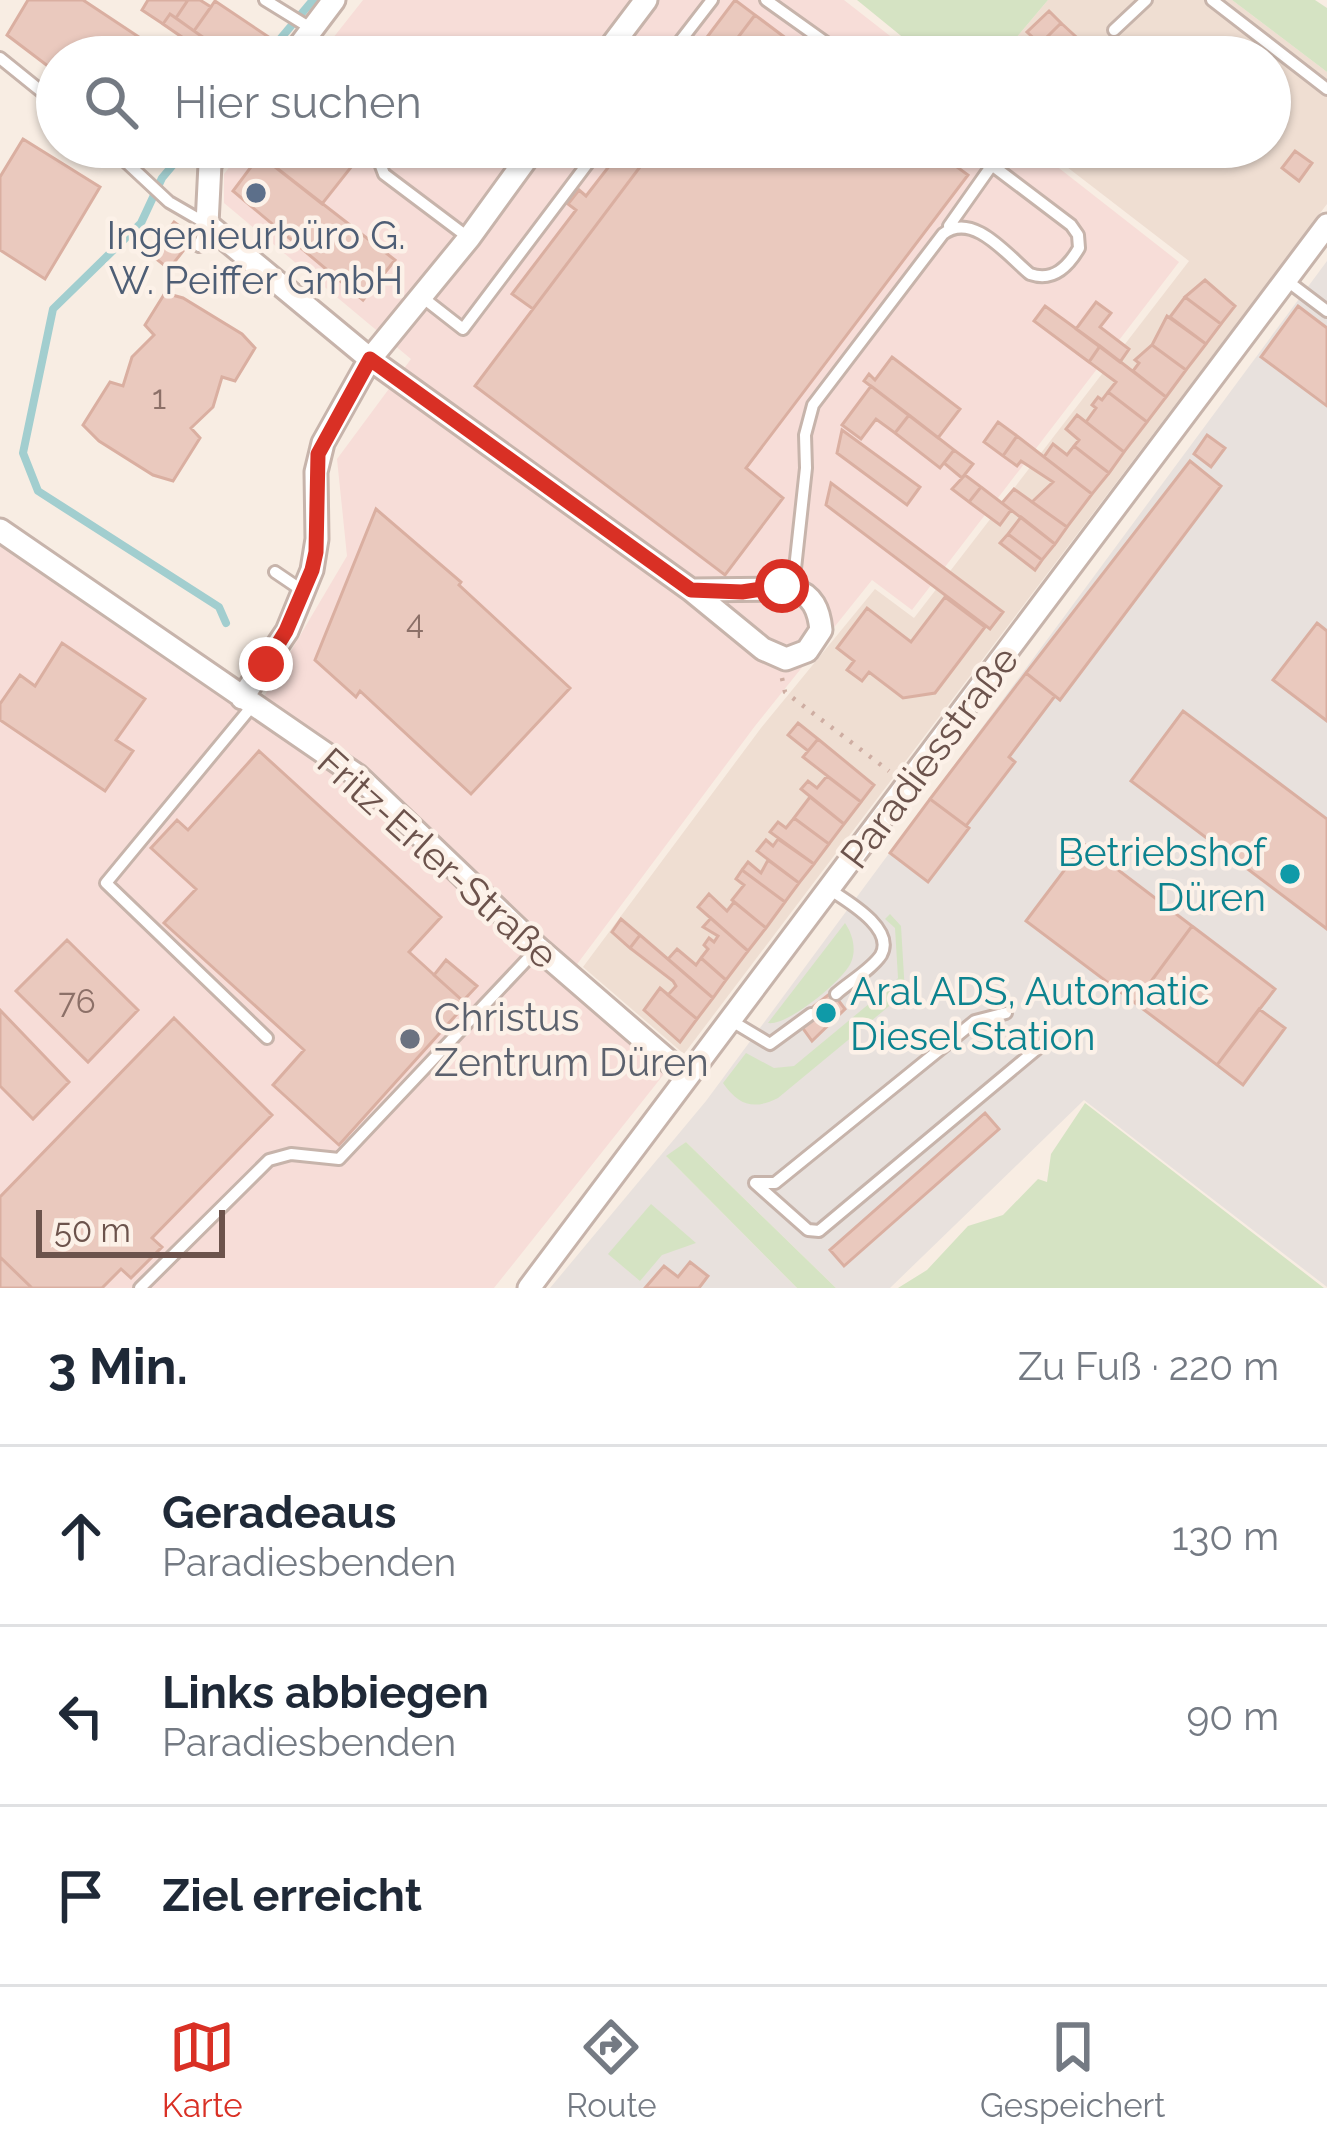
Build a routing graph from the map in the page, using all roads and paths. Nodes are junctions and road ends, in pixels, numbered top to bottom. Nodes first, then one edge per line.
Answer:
1 (265, 0) edge
2 (334, 0) edge
3 (646, 0) edge
4 (712, 0) edge
5 (766, 0) edge
6 (1146, 0) edge
7 (1212, 0) edge
8 (312, 29) junction
9 (1114, 30) dead end
10 (307, 36) edge
11 (618, 36) edge
12 (684, 36) edge
13 (817, 36) edge
14 (1259, 36) edge
15 (0, 58) edge
16 (1291, 60) edge
17 (36, 87) edge
18 (1327, 88) edge
19 (131, 168) edge
20 (209, 168) edge
21 (382, 168) edge
22 (520, 168) edge
23 (583, 168) edge
24 (990, 168) edge
25 (996, 168) edge
26 (207, 224) junction
27 (1327, 225) edge
28 (944, 234) junction
29 (469, 238) junction
30 (199, 246) dead end
31 (1286, 280) junction
32 (422, 297) junction
33 (1327, 311) edge
34 (370, 359) junction
35 (0, 530) edge
36 (275, 572) dead end
37 (793, 589) junction
38 (691, 590) junction
39 (303, 591) junction
40 (764, 649) junction
41 (247, 701) junction
42 (908, 786) junction
43 (830, 889) junction
44 (538, 948) junction
45 (836, 994) dead end
46 (1006, 1012) dead end
47 (811, 1014) dead end
48 (730, 1020) junction
49 (267, 1038) dead end
50 (1044, 1043) dead end
51 (687, 1077) junction
52 (140, 1288) edge
53 (529, 1288) edge

1 - 8 lane
2 - 8 street
3 - 11 street
4 - 12 lane
5 - 13 lane
6 - 9 lane
7 - 14 lane
8 - 10 street
15 - 17 lane
16 - 18 lane
19 - 26 lane
20 - 26 street
21 - 29 lane
22 - 29 street
23 - 32 lane
24 - 28 lane
25 - 28 lane
26 - 30 lane
26 - 34 street
27 - 31 street, Paradiesstraße
28 - 37 lane
29 - 32 street
31 - 33 lane
31 - 42 street, Paradiesstraße
32 - 34 street
34 - 38 street
34 - 39 street
35 - 41 street, Fritz-Erler-Straße
36 - 39 lane
37 - 38 street
37 - 40 street
38 - 40 street
39 - 41 street
40 - 42 path
41 - 44 street, Fritz-Erler-Straße
41 - 49 lane
42 - 43 street, Paradiesstraße
43 - 45 lane
43 - 48 street, Paradiesstraße
44 - 51 street, Fritz-Erler-Straße
44 - 52 lane
46 - 50 lane
47 - 48 lane
48 - 51 street, Paradiesstraße
51 - 53 street, Paradiesstraße

